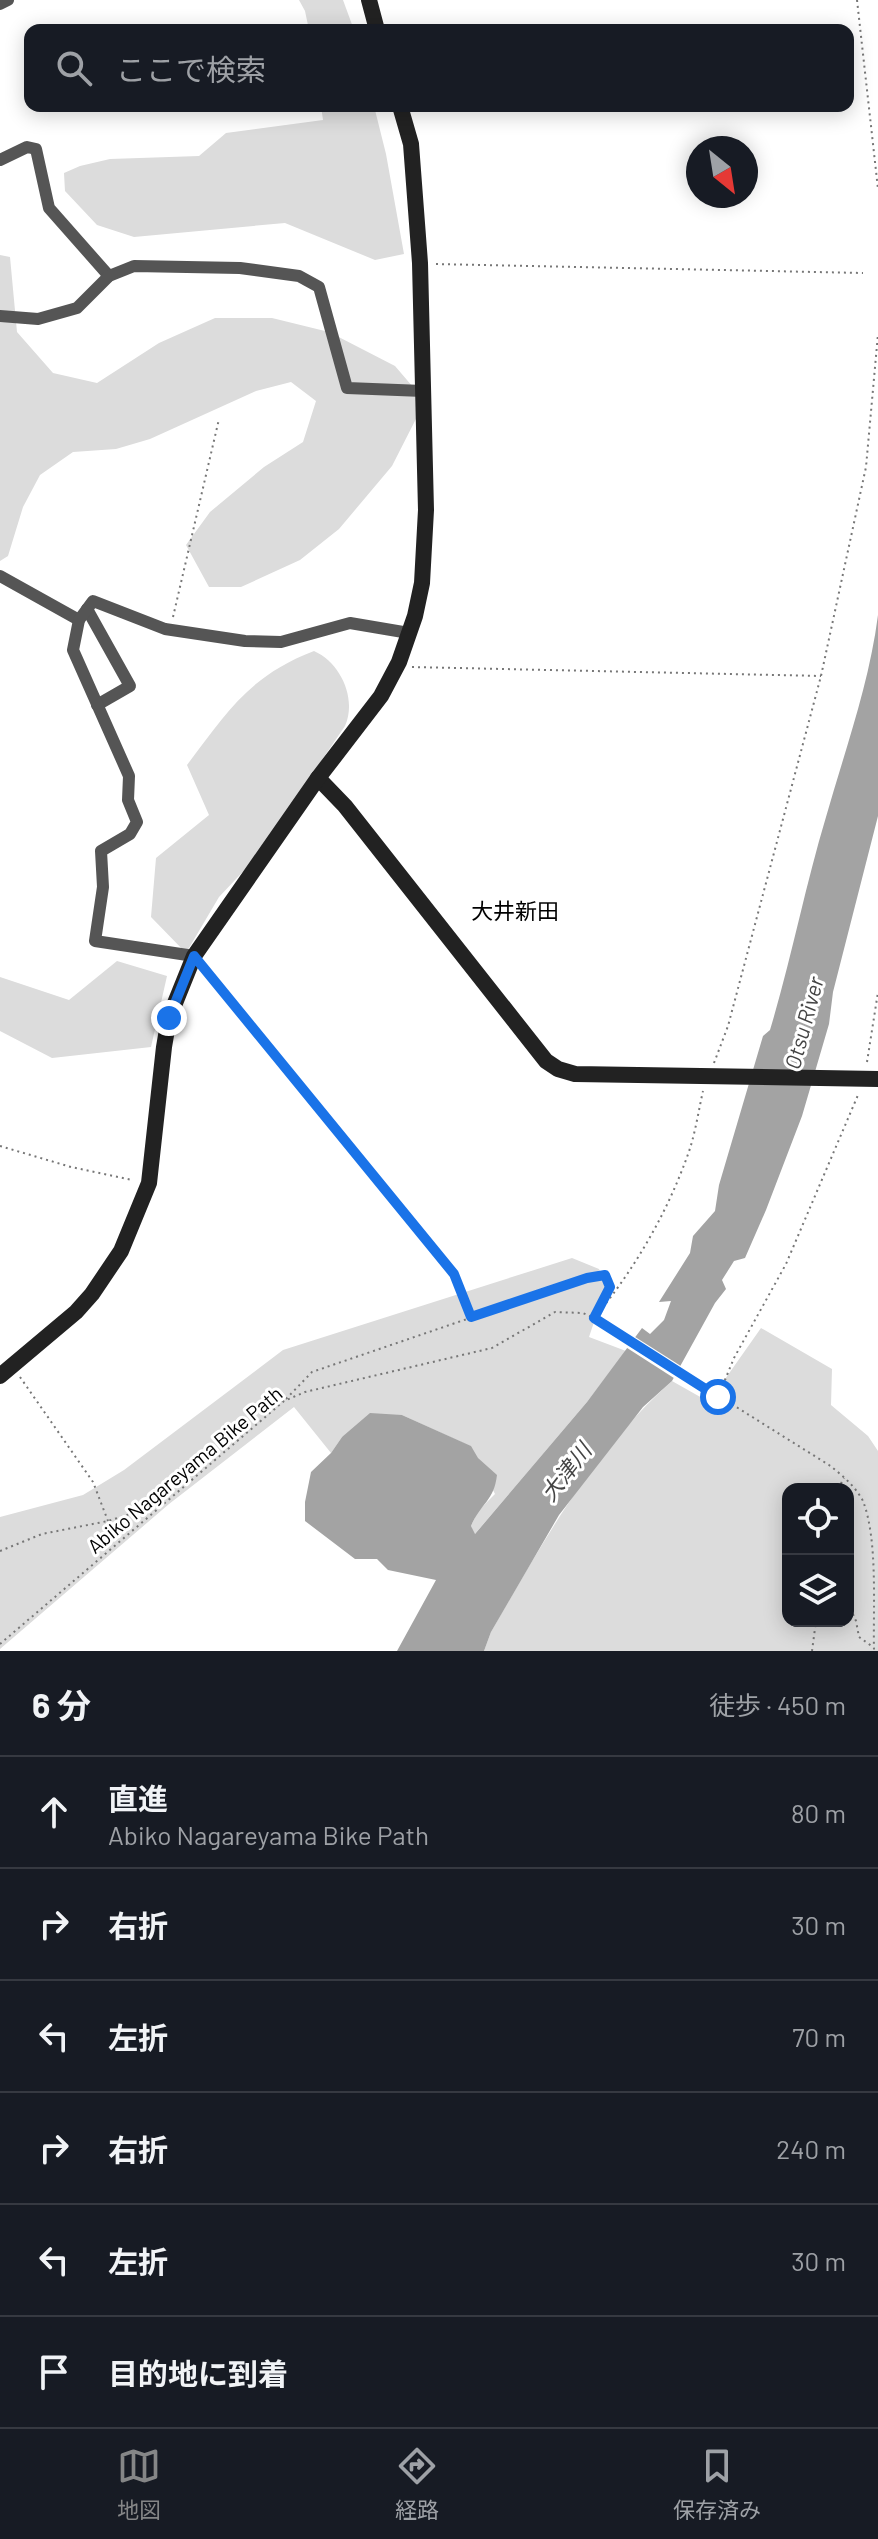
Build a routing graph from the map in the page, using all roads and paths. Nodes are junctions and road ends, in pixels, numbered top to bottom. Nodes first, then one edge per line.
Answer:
1 (8, 0) edge
2 (369, 0) edge
3 (857, 0) edge
4 (0, 4) edge
5 (375, 24) edge
6 (402, 112) edge
7 (0, 160) edge
8 (878, 189) edge
9 (420, 263) junction
10 (863, 273) dead end
11 (109, 276) junction
12 (0, 316) edge
13 (878, 334) edge
14 (423, 391) junction
15 (219, 419) dead end
16 (0, 576) edge
17 (87, 609) junction
18 (79, 620) junction
19 (170, 630) junction
20 (409, 633) junction
21 (399, 662) junction
22 (821, 676) junction
23 (97, 705) junction
24 (318, 778) junction
25 (194, 956) junction
26 (878, 992) edge
27 (708, 1077) junction
28 (871, 1079) edge
29 (0, 1146) edge
30 (149, 1183) junction
31 (471, 1317) junction
32 (594, 1318) junction
33 (6, 1371) edge
34 (718, 1397) junction
35 (284, 1401) junction
36 (844, 1477) junction
37 (841, 1483) edge
38 (160, 1505) junction
39 (108, 1521) junction
40 (0, 1551) edge
41 (854, 1616) edge
42 (815, 1627) edge
43 (0, 1644) edge
44 (874, 1649) edge
45 (812, 1651) edge

1 - 4 street
2 - 5 street
3 - 8 path
6 - 9 street
7 - 11 street
9 - 10 path
9 - 14 street
11 - 12 street
11 - 14 street
13 - 22 path
14 - 20 street
15 - 19 path
16 - 18 street
17 - 18 street
17 - 19 street
17 - 23 street
18 - 23 street
19 - 20 street
20 - 21 street
21 - 22 path
21 - 24 street
22 - 27 path
23 - 25 street
24 - 25 street
24 - 27 street
25 - 30 street
25 - 31 path
26 - 28 path
27 - 28 street
27 - 32 path
28 - 34 path
29 - 30 path
30 - 33 street
31 - 32 path
31 - 35 path
32 - 34 path, Abiko Nagareyama Bike Path
32 - 35 path, Abiko Nagareyama Bike Path
33 - 39 path
34 - 36 path, Abiko Nagareyama Bike Path
35 - 38 path, Abiko Nagareyama Bike Path
36 - 37 path
36 - 44 path, Abiko Nagareyama Bike Path
38 - 39 path
38 - 43 path, Abiko Nagareyama Bike Path
39 - 40 path
41 - 44 path
42 - 45 path

